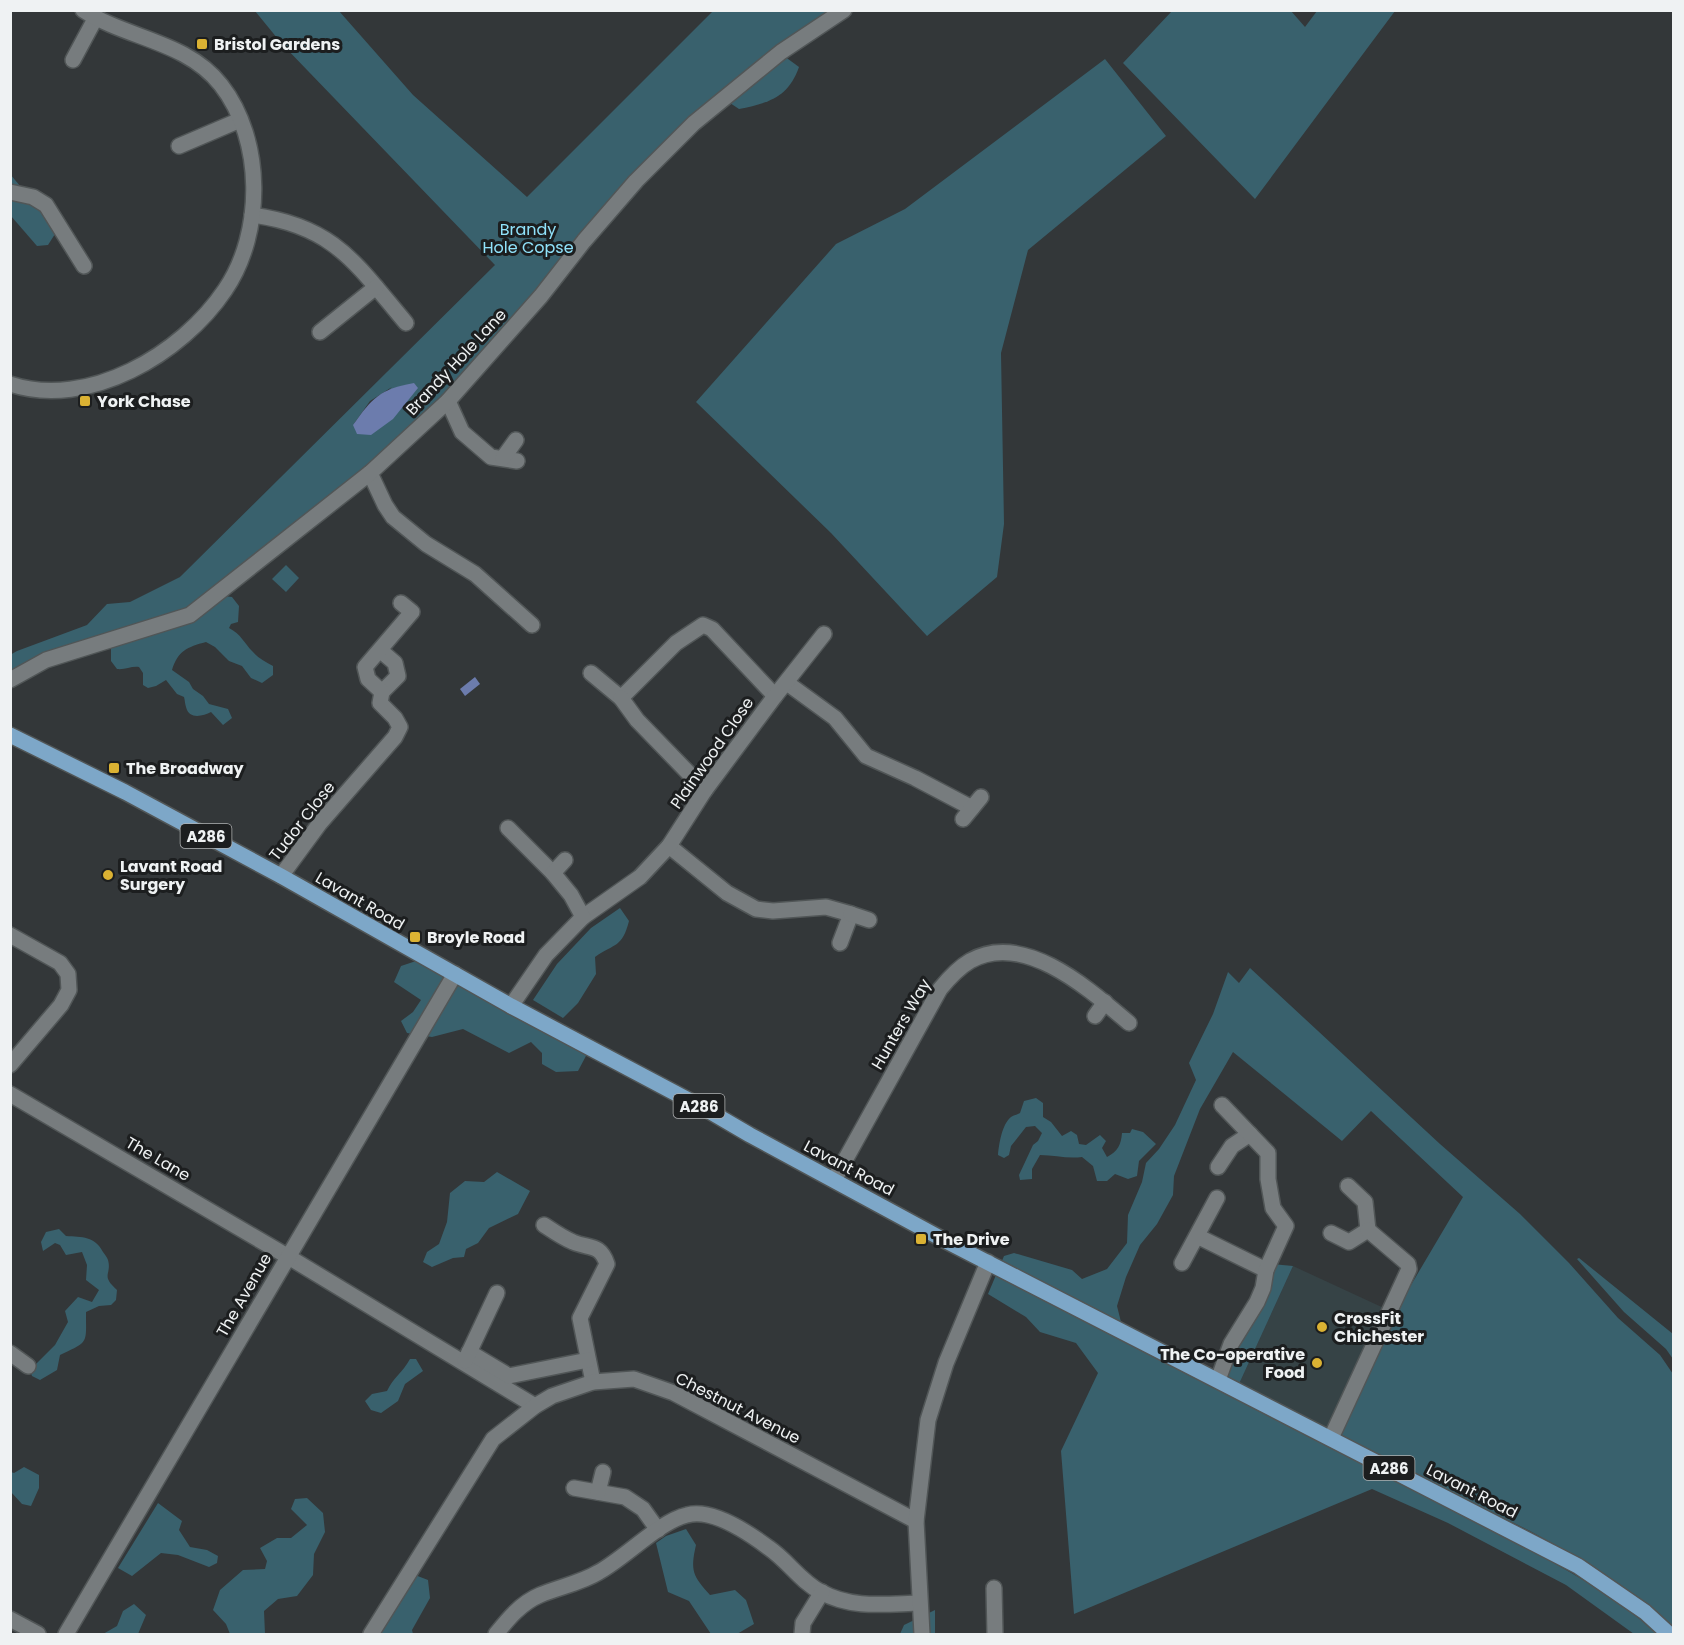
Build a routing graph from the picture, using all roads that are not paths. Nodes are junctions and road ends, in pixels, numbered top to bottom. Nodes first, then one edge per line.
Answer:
1 (844, 10) edge
2 (89, 15) edge
3 (73, 60) dead end
4 (240, 120) junction
5 (179, 146) dead end
6 (10, 192) edge
7 (252, 215) junction
8 (84, 266) dead end
9 (376, 287) junction
10 (406, 323) dead end
11 (320, 332) dead end
12 (10, 384) edge
13 (448, 401) junction
14 (516, 440) dead end
15 (370, 473) junction
16 (401, 603) dead end
17 (532, 625) dead end
18 (824, 634) dead end
19 (381, 651) junction
20 (591, 673) dead end
21 (10, 680) edge
22 (787, 682) junction
23 (382, 692) junction
24 (775, 696) junction
25 (621, 698) junction
26 (13, 739) edge
27 (339, 777) dead end
28 (351, 788) junction
29 (705, 790) junction
30 (972, 808) dead end
31 (508, 828) dead end
32 (669, 846) junction
33 (565, 860) dead end
34 (553, 873) junction
35 (281, 876) junction
36 (851, 914) junction
37 (583, 917) junction
38 (869, 920) dead end
39 (10, 935) edge
40 (840, 943) dead end
41 (455, 974) junction
42 (1105, 1002) junction
43 (511, 1006) junction
44 (1095, 1016) dead end
45 (1129, 1023) dead end
46 (10, 1065) edge
47 (10, 1094) edge
48 (1222, 1105) dead end
49 (1250, 1134) junction
50 (1218, 1167) dead end
51 (834, 1180) junction
52 (1348, 1186) dead end
53 (1217, 1198) dead end
54 (544, 1225) dead end
55 (1368, 1230) junction
56 (1331, 1233) dead end
57 (1197, 1236) junction
58 (287, 1256) junction
59 (987, 1262) junction
60 (1182, 1263) dead end
61 (1266, 1270) junction
62 (497, 1293) dead end
63 (467, 1357) junction
64 (588, 1360) junction
65 (1218, 1380) junction
66 (593, 1382) junction
67 (535, 1406) junction
68 (1331, 1438) junction
69 (603, 1472) dead end
70 (574, 1488) dead end
71 (598, 1492) junction
72 (916, 1521) junction
73 (658, 1530) junction
74 (994, 1588) dead end
75 (822, 1592) junction
76 (919, 1603) junction
77 (10, 1619) edge
78 (38, 1635) edge
79 (66, 1635) edge
80 (370, 1635) edge
81 (496, 1635) edge
82 (802, 1635) edge
83 (922, 1635) edge
84 (995, 1635) edge
85 (1669, 1635) edge

1 - 13 street, Brandy Hole Lane
2 - 3 street
2 - 4 street
4 - 5 street
4 - 7 street
6 - 8 street
7 - 9 street
7 - 12 street
9 - 10 street
9 - 11 street
13 - 14 street
13 - 15 street, Brandy Hole Lane
15 - 17 street
15 - 21 street, Brandy Hole Lane
16 - 19 street, Tudor Close
18 - 22 street, Plainwood Close
19 - 23 street, Tudor Close
19 - 23 street
20 - 25 street
22 - 24 street, Plainwood Close
22 - 30 street
23 - 28 street, Tudor Close
24 - 25 street
24 - 29 street, Plainwood Close
25 - 29 street
26 - 35 main road, Lavant Road / A286
27 - 28 street, Tudor Close
28 - 35 street, Tudor Close
29 - 32 street, Plainwood Close
31 - 34 street
32 - 36 street
32 - 37 street, Plainwood Close
33 - 34 street
34 - 37 street
35 - 41 main road, Lavant Road / A286
36 - 38 street
36 - 40 street
37 - 43 street, Plainwood Close
39 - 46 street
41 - 43 main road, Lavant Road / A286
41 - 58 street, The Avenue
42 - 44 street
42 - 45 street, Hunters Way
42 - 51 street, Hunters Way
43 - 51 main road, Lavant Road / A286
47 - 58 street, The Lane
48 - 49 street
49 - 50 street
49 - 61 street
51 - 59 main road, Lavant Road / A286
52 - 55 street
53 - 57 street
54 - 64 street
55 - 56 street
55 - 68 street
57 - 60 street
57 - 61 street
58 - 63 street
58 - 79 street, The Avenue
59 - 65 main road, Lavant Road / A286
59 - 72 street
61 - 65 street
62 - 63 street
63 - 64 street
63 - 67 street
64 - 66 street
65 - 68 main road, Lavant Road / A286
66 - 67 street, Chestnut Avenue
66 - 72 street, Chestnut Avenue
67 - 80 street, Chestnut Avenue
68 - 85 main road, Lavant Road / A286
69 - 71 street
70 - 71 street
71 - 73 street
72 - 76 street
73 - 75 street
73 - 81 street
74 - 84 street
75 - 76 street
75 - 82 street
76 - 83 street
77 - 78 street

